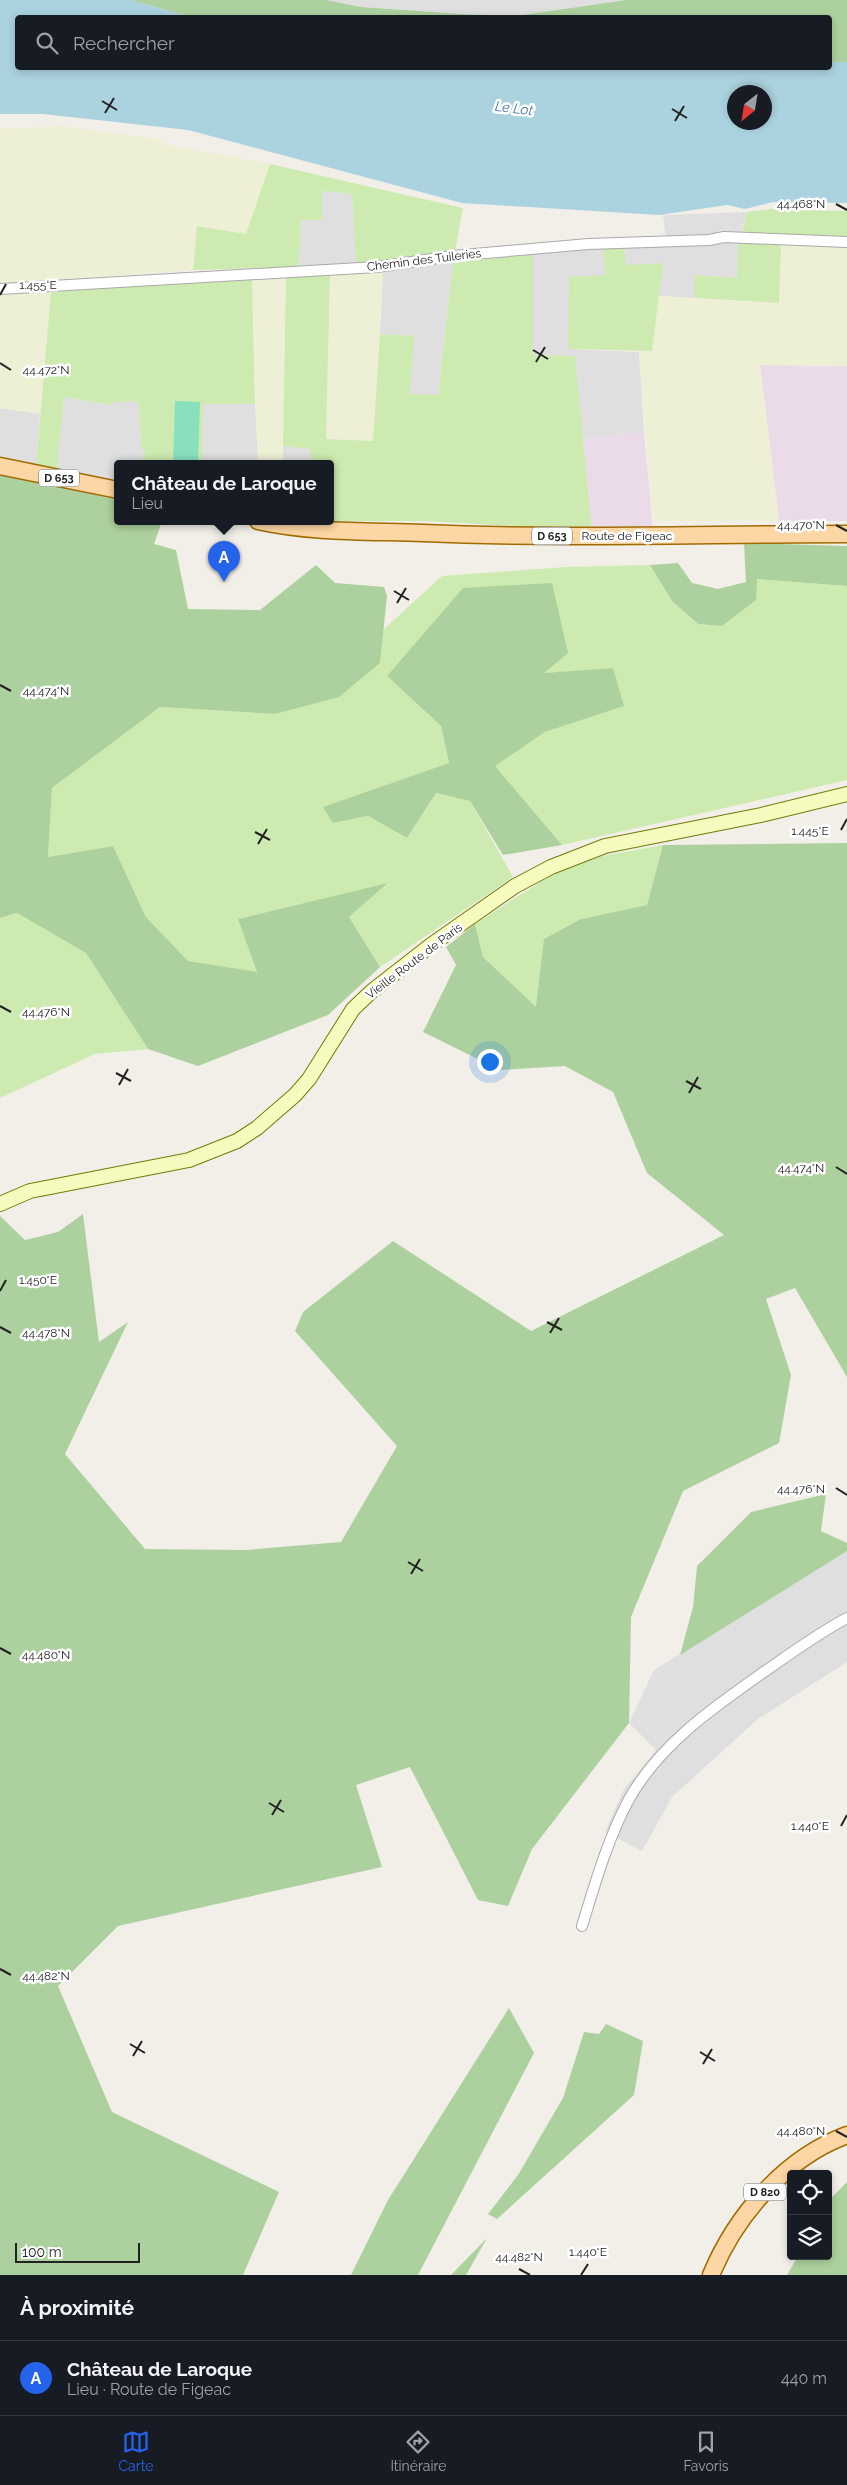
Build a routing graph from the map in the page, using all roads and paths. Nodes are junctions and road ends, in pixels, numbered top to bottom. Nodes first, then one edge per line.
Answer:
1 (847, 242) edge
2 (0, 289) edge
3 (0, 466) edge
4 (114, 489) edge
5 (322, 525) edge
6 (847, 534) edge
7 (847, 794) edge
8 (0, 1204) edge
9 (847, 1618) edge
10 (582, 1926) dead end
11 (847, 2135) edge
12 (847, 2147) edge
13 (809, 2170) edge
14 (787, 2186) edge
15 (711, 2275) edge
16 (721, 2275) edge

1 - 2 street, Chemin des Tuileries
3 - 4 main road, D 653
5 - 6 main road, Route de Figeac / D 653
7 - 8 street, Vieille Route de Paris
9 - 10 street
11 - 15 main road, D 820
12 - 13 main road, D 820
14 - 16 main road, D 820

